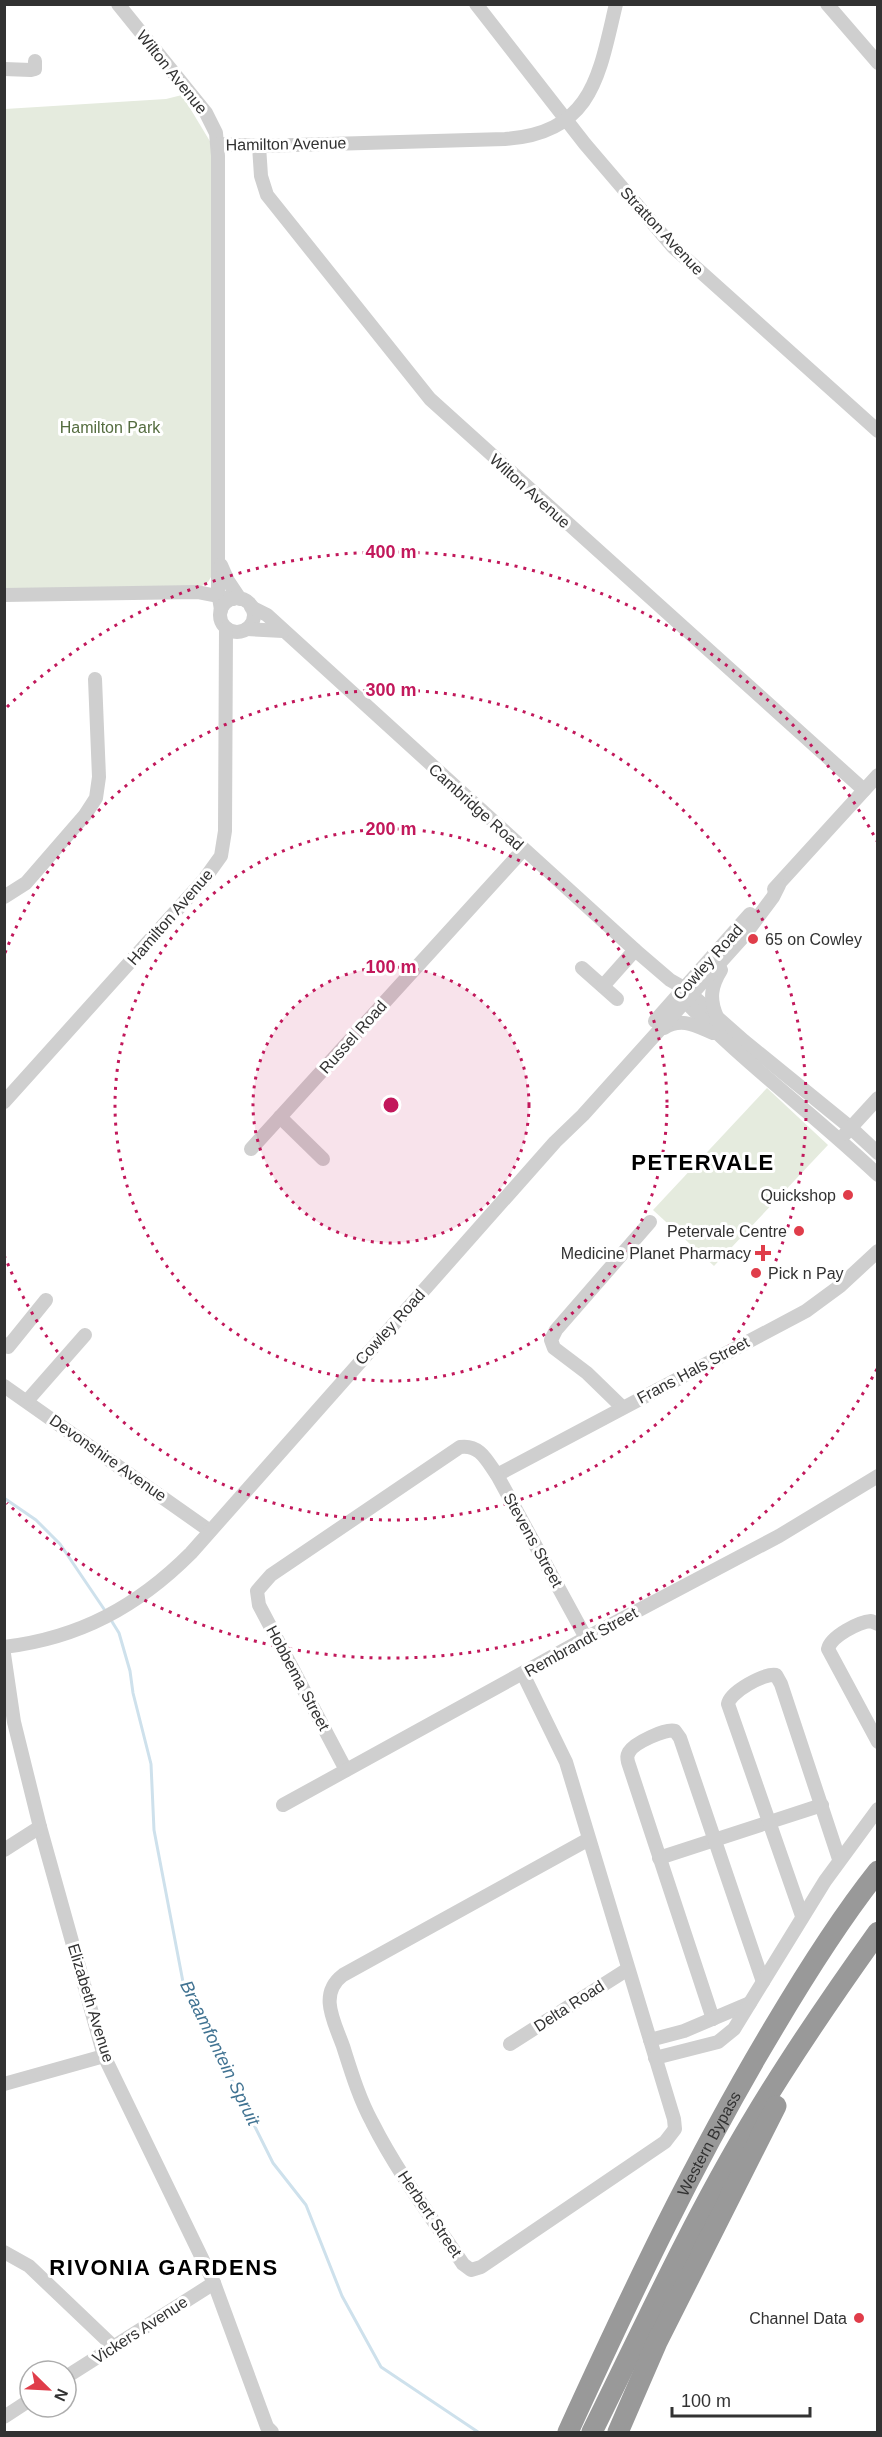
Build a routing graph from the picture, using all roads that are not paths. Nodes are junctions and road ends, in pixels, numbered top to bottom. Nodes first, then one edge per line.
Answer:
1 (118, 4) edge
2 (476, 4) edge
3 (616, 4) edge
4 (827, 4) edge
5 (35, 61) dead end
6 (878, 63) edge
7 (4, 69) edge
8 (567, 120) junction
9 (218, 144) junction
10 (259, 146) junction
11 (878, 431) edge
12 (220, 568) junction
13 (192, 592) junction
14 (4, 595) edge
15 (219, 596) junction
16 (241, 602) junction
17 (222, 618) junction
18 (245, 630) junction
19 (283, 632) junction
20 (226, 651) junction
21 (95, 679) dead end
22 (878, 775) edge
23 (864, 790) junction
24 (523, 850) junction
25 (779, 885) junction
26 (4, 897) edge
27 (744, 936) junction
28 (635, 950) junction
29 (582, 968) dead end
30 (603, 986) junction
31 (685, 995) junction
32 (617, 999) dead end
33 (718, 1018) junction
34 (654, 1035) junction
35 (720, 1036) junction
36 (878, 1098) edge
37 (4, 1102) edge
38 (280, 1117) junction
39 (571, 1124) junction
40 (851, 1128) junction
41 (839, 1140) junction
42 (251, 1149) dead end
43 (878, 1153) edge
44 (323, 1159) dead end
45 (878, 1175) edge
46 (650, 1221) dead end
47 (878, 1251) edge
48 (46, 1300) dead end
49 (85, 1335) dead end
50 (4, 1344) edge
51 (4, 1386) edge
52 (27, 1401) junction
53 (622, 1407) junction
54 (497, 1475) junction
55 (878, 1476) edge
56 (210, 1531) junction
57 (260, 1586) joint
58 (878, 1624) edge
59 (586, 1638) junction
60 (4, 1647) edge
61 (4, 1654) edge
62 (524, 1674) junction
63 (878, 1742) edge
64 (346, 1770) junction
65 (283, 1805) dead end
66 (822, 1805) junction
67 (878, 1809) edge
68 (768, 1822) junction
69 (40, 1827) junction
70 (589, 1839) junction
71 (713, 1840) junction
72 (4, 1850) edge
73 (659, 1858) junction
74 (839, 1859) junction
75 (878, 1871) edge
76 (802, 1916) junction
77 (878, 1932) edge
78 (628, 1969) junction
79 (763, 1982) junction
80 (750, 2003) junction
81 (713, 2019) junction
82 (816, 2021) junction
83 (650, 2040) junction
84 (510, 2044) dead end
85 (105, 2056) junction
86 (655, 2058) junction
87 (4, 2084) edge
88 (4, 2252) edge
89 (214, 2283) junction
90 (114, 2347) junction
91 (599, 2365) junction
92 (78, 2370) edge
93 (18, 2407) edge
94 (4, 2416) edge
95 (596, 2426) edge
96 (266, 2431) edge
97 (557, 2433) edge
98 (568, 2433) edge
99 (618, 2433) edge

1 - 9 street, Wilton Avenue
2 - 8 street, Stratton Avenue
3 - 8 street, Hamilton Avenue
4 - 6 street
5 - 7 street
8 - 10 street, Hamilton Avenue
8 - 11 street, Stratton Avenue
9 - 10 street, Hamilton Avenue
9 - 12 street, Hamilton Avenue
10 - 23 street, Wilton Avenue
12 - 13 street
12 - 15 street, Hamilton Avenue
12 - 16 street, Hamilton Avenue
13 - 14 street, Cambridge Road
13 - 15 street, Cambridge Road
13 - 17 street, Cambridge Road
15 - 16 street, Cambridge Road
15 - 17 street, Hamilton Avenue
16 - 17 street
16 - 18 street
16 - 19 street, Cambridge Road
17 - 18 street
17 - 20 street, Hamilton Avenue
18 - 19 street
18 - 20 street
19 - 24 street, Cambridge Road
20 - 37 street, Hamilton Avenue
21 - 26 street
22 - 23 street, Cowley Road
23 - 25 street, Cowley Road
24 - 28 street, Cambridge Road
24 - 38 street, Russel Road
25 - 27 street, Cowley Road
25 - 31 street, Cowley Road
27 - 31 street, Cowley Road
27 - 33 street
28 - 30 street
28 - 31 street, Cambridge Road
29 - 30 street
30 - 32 street
31 - 33 street, Cambridge Road
31 - 34 street, Cowley Road
31 - 35 street, Cambridge Road
31 - 39 street, Cowley Road
33 - 40 street, Cambridge Road
34 - 35 street
34 - 39 street, Cowley Road
35 - 41 street, Cambridge Road
36 - 40 street
38 - 42 street, Russel Road
38 - 44 street
39 - 56 street, Cowley Road
40 - 41 street
40 - 43 street, Cambridge Road
41 - 45 street, Cambridge Road
46 - 53 street
47 - 53 street, Frans Hals Street
48 - 50 street
49 - 52 street
51 - 52 street, Devonshire Avenue
52 - 56 street, Devonshire Avenue
53 - 54 street, Frans Hals Street
54 - 57 street, Stevens Street
54 - 59 street, Stevens Street
55 - 59 street, Rembrandt Street
56 - 60 street, Cowley Road
57 - 64 street, Hobbema Street
58 - 63 street
59 - 62 street, Rembrandt Street
61 - 69 street, Elizabeth Avenue
62 - 64 street, Rembrandt Street
62 - 70 street, Herbert Street
64 - 65 street, Rembrandt Street
66 - 68 street
66 - 68 street
66 - 74 street
67 - 74 street
68 - 71 street
68 - 76 street
69 - 72 street
69 - 85 street, Elizabeth Avenue
70 - 78 street, Herbert Street
70 - 86 street, Herbert Street
71 - 73 street
71 - 73 street
71 - 79 street
73 - 81 street
74 - 76 street
75 - 91 highway, Western Bypass
76 - 79 street
77 - 82 highway, Western Bypass
78 - 83 street, Herbert Street
78 - 84 street, Delta Road
79 - 80 street
80 - 81 street
80 - 86 street
81 - 83 street
82 - 95 highway, Western Bypass
82 - 99 highway
83 - 86 street, Herbert Street
85 - 87 street
85 - 89 street, Elizabeth Avenue
88 - 90 street
89 - 90 street, Vickers Avenue
89 - 96 street, Elizabeth Avenue
90 - 92 street, Vickers Avenue
91 - 97 highway
91 - 98 highway, Western Bypass
93 - 94 street

